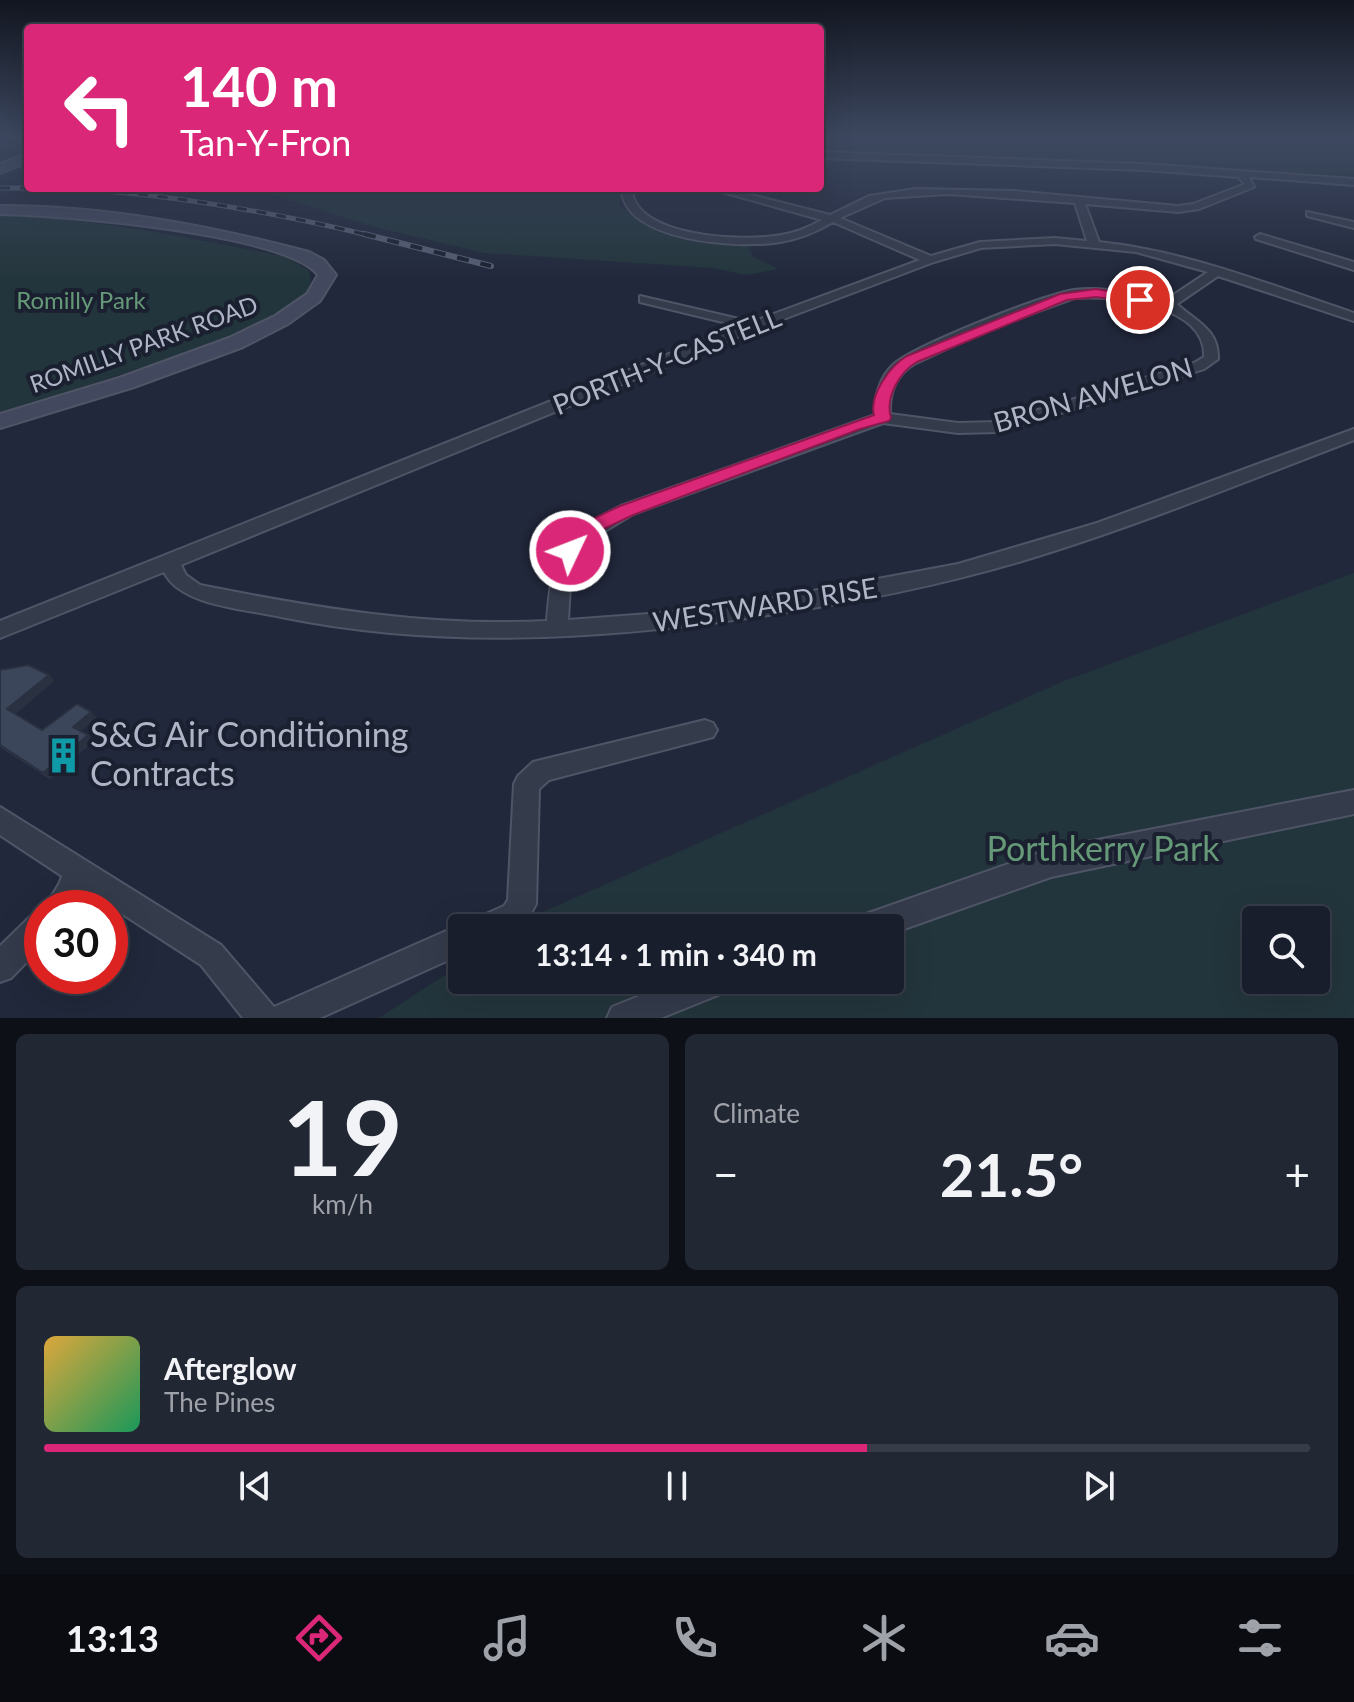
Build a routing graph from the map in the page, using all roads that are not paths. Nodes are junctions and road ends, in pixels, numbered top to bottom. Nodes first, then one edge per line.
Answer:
1 (1251, 185) edge
2 (627, 192) edge
3 (728, 192) edge
4 (750, 192) edge
5 (743, 196) junction
6 (1079, 200) junction
7 (0, 210) edge
8 (1311, 214) dead end
9 (829, 218) junction
10 (1354, 225) edge
11 (1260, 237) dead end
12 (1093, 242) junction
13 (930, 260) junction
14 (1354, 266) edge
15 (1218, 271) junction
16 (644, 299) dead end
17 (1170, 305) junction
18 (1354, 317) edge
19 (753, 326) junction
20 (883, 418) junction
21 (0, 421) edge
22 (1354, 434) edge
23 (169, 561) junction
24 (0, 630) edge
25 (557, 630) junction
26 (705, 730) dead end
27 (1354, 802) edge
28 (0, 820) edge
29 (77, 872) junction
30 (73, 890) edge
31 (515, 914) edge
32 (904, 915) edge
33 (24, 943) edge
34 (448, 945) edge
35 (0, 967) edge
36 (682, 994) edge
37 (263, 1018) edge
38 (285, 1018) edge
39 (623, 1018) edge

1 - 6 street
2 - 9 street
3 - 5 street
4 - 5 street
5 - 9 street
6 - 9 street
6 - 12 street
7 - 21 street, ROMILLY PARK ROAD
8 - 10 street
9 - 13 street
11 - 14 street
12 - 13 street, PORTH-Y-CASTELL
12 - 15 street, PORTH-Y-CASTELL
13 - 19 street, PORTH-Y-CASTELL
15 - 17 street
15 - 18 street, PORTH-Y-CASTELL
16 - 19 street
17 - 20 street
17 - 20 street, BRON AWELON
19 - 23 street, PORTH-Y-CASTELL
20 - 25 street, BRON AWELON
22 - 25 street, WESTWARD RISE
23 - 24 street, PORTH-Y-CASTELL
23 - 25 street, WESTWARD RISE
26 - 31 street
27 - 32 street
28 - 29 street
29 - 30 street
29 - 37 street
33 - 35 street
34 - 38 street
36 - 39 street

